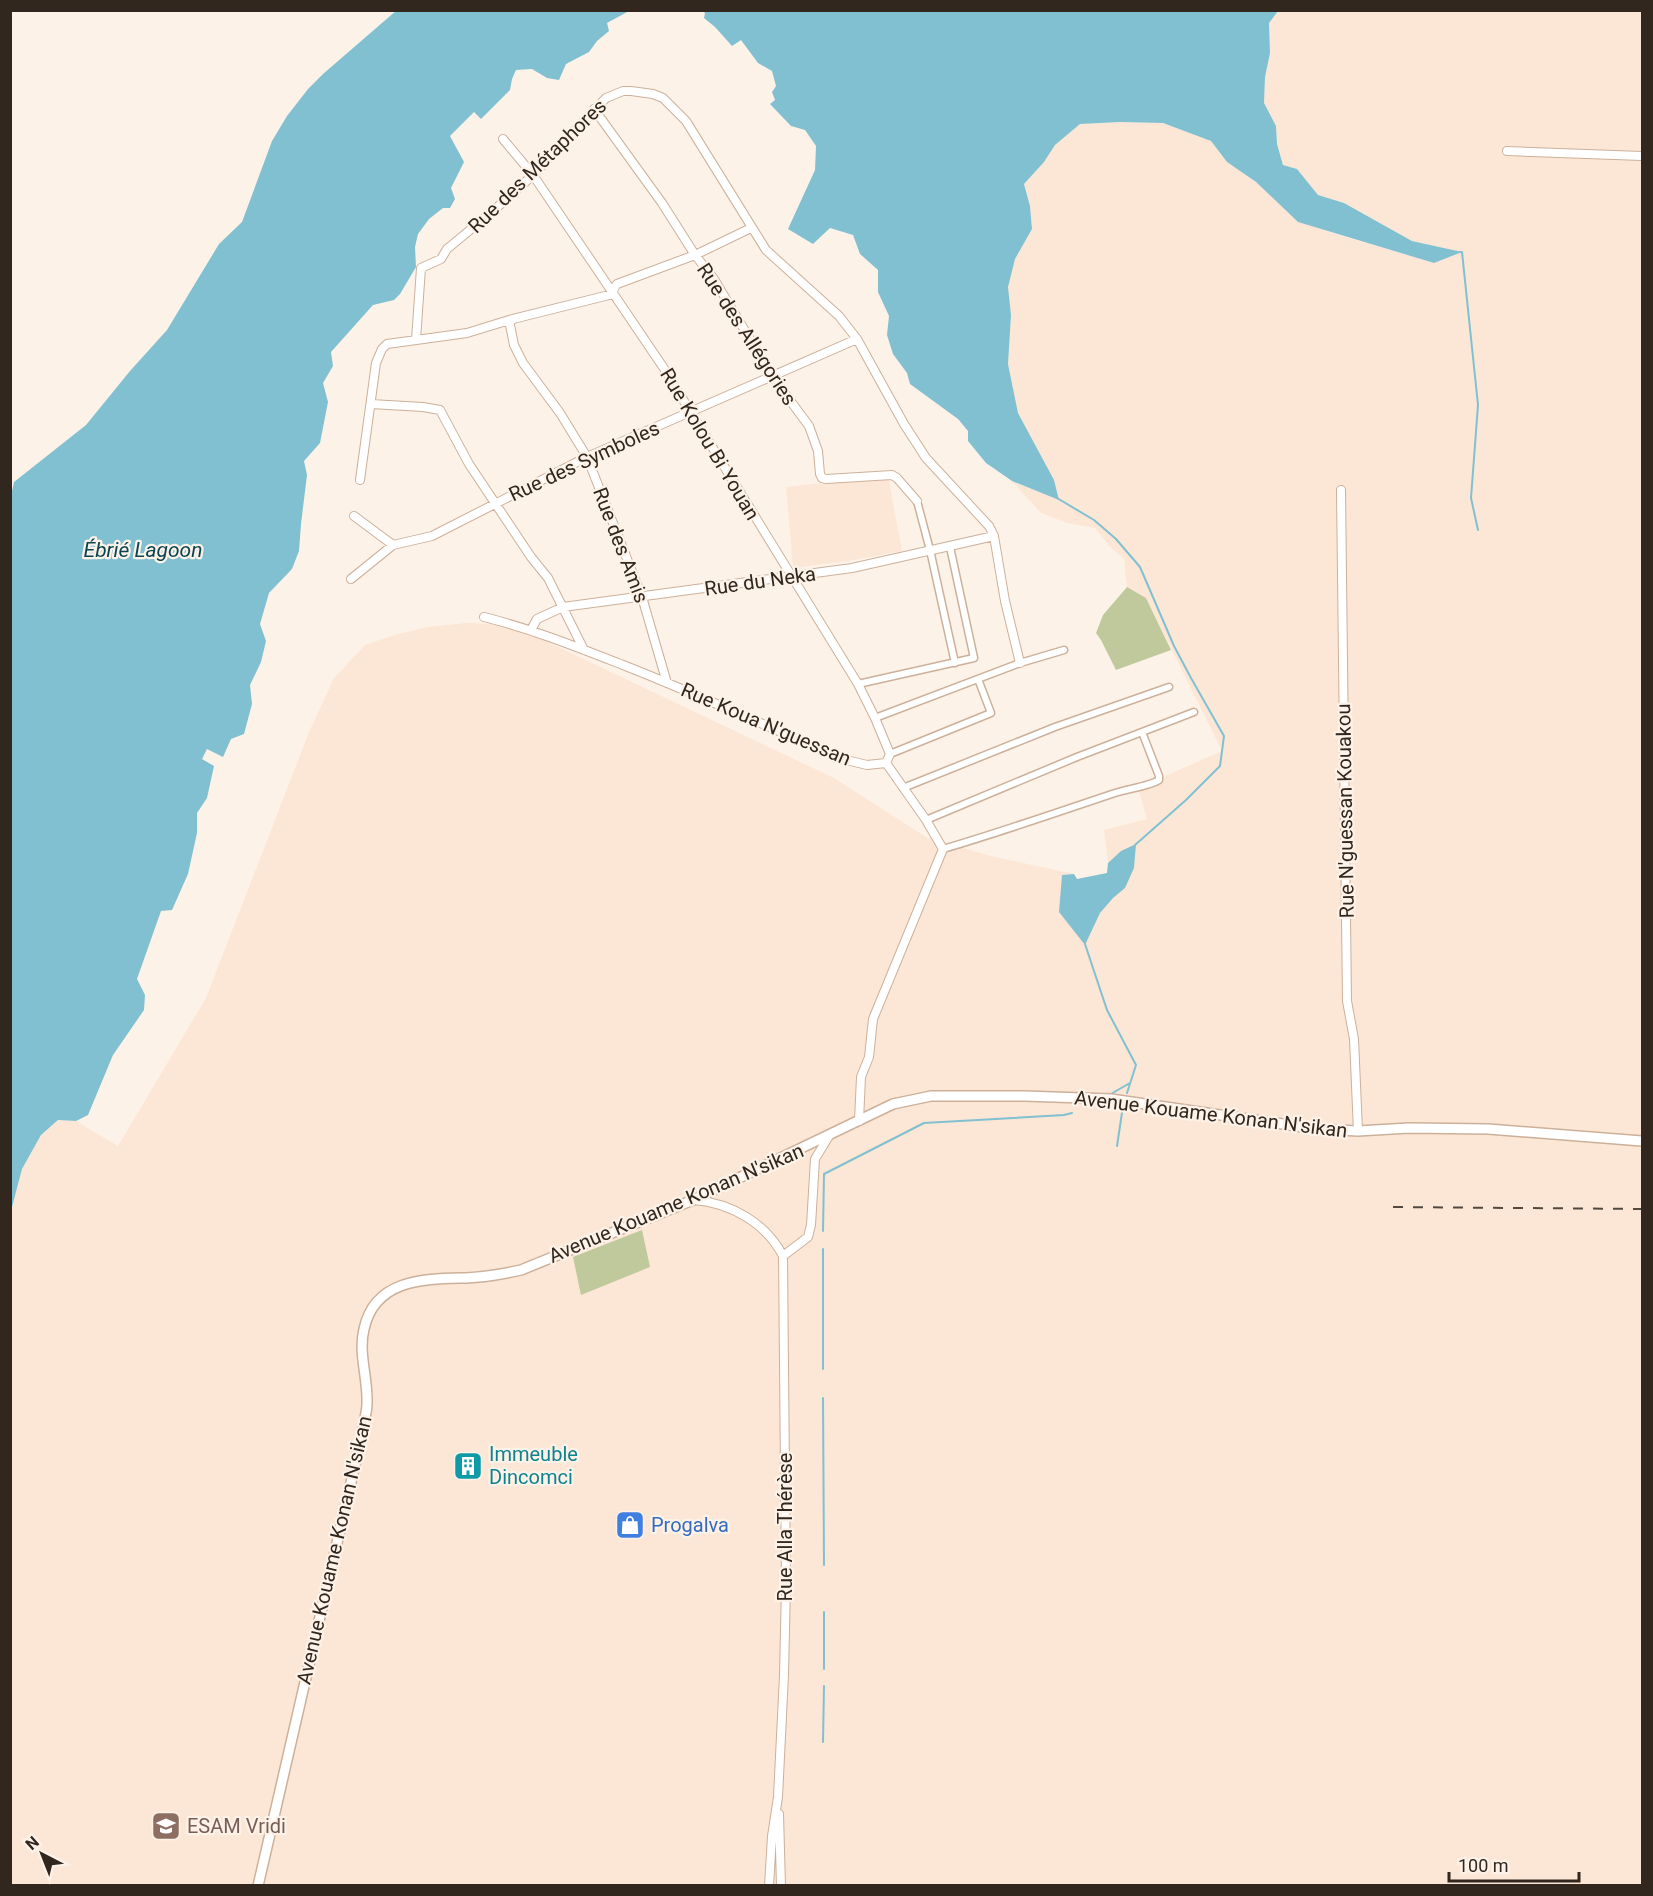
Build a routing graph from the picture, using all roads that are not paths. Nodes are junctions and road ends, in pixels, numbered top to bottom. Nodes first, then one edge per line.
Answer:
1 (594, 109) junction
2 (503, 139) dead end
3 (1508, 151) dead end
4 (1642, 156) edge
5 (533, 175) junction
6 (751, 228) junction
7 (694, 255) junction
8 (613, 294) junction
9 (509, 320) junction
10 (857, 339) junction
11 (416, 340) junction
12 (772, 376) junction
13 (371, 404) junction
14 (690, 411) junction
15 (587, 457) junction
16 (360, 480) dead end
17 (1341, 490) dead end
18 (917, 501) joint
19 (496, 502) junction
20 (354, 516) dead end
21 (994, 536) junction
22 (393, 545) junction
23 (950, 547) junction
24 (930, 550) junction
25 (791, 576) junction
26 (351, 579) dead end
27 (642, 597) junction
28 (563, 607) junction
29 (484, 617) dead end
30 (531, 630) junction
31 (584, 650) junction
32 (1064, 650) dead end
33 (955, 663) junction
34 (1020, 663) junction
35 (978, 679) junction
36 (668, 683) junction
37 (858, 684) junction
38 (1169, 687) dead end
39 (1194, 712) dead end
40 (875, 718) junction
41 (1142, 732) junction
42 (890, 754) junction
43 (886, 764) junction
44 (903, 788) junction
45 (926, 820) junction
46 (943, 849) junction
47 (859, 1121) junction
48 (1358, 1131) junction
49 (829, 1136) junction
50 (1642, 1142) edge
51 (693, 1200) junction
52 (783, 1256) junction
53 (778, 1797) junction
54 (258, 1886) edge
55 (769, 1886) edge
56 (781, 1886) edge

1 - 5 street, Rue des Métaphores
1 - 6 street, Rue des Métaphores
1 - 7 street, Rue des Allégories
2 - 5 street, Rue Kolou Bi Youan
3 - 4 street
5 - 8 street, Rue Kolou Bi Youan
5 - 11 street, Rue des Métaphores
6 - 7 street
6 - 10 street, Rue des Métaphores
7 - 8 street
7 - 12 street, Rue des Allégories
8 - 9 street
8 - 14 street, Rue Kolou Bi Youan
9 - 11 street
9 - 15 street, Rue des Amis
10 - 12 street, Rue des Symboles
10 - 21 street, Rue des Métaphores
11 - 13 street
12 - 14 street, Rue des Symboles
12 - 18 street, Rue des Allégories
13 - 16 street
13 - 19 street
14 - 15 street, Rue des Symboles
14 - 25 street, Rue Kolou Bi Youan
15 - 19 street, Rue des Symboles
15 - 27 street, Rue des Amis
17 - 48 street, Rue N'guessan Kouakou
18 - 24 street
19 - 22 street, Rue des Symboles
19 - 28 street
20 - 22 street
21 - 23 street, Rue du Neka
21 - 34 street, Rue des Métaphores
22 - 26 street, Rue des Symboles
23 - 24 street, Rue du Neka
23 - 33 street
24 - 25 street, Rue du Neka
24 - 33 street
25 - 27 street, Rue du Neka
25 - 37 street, Rue Kolou Bi Youan
27 - 28 street, Rue du Neka
27 - 36 street, Rue des Amis
28 - 30 street, Rue du Neka
28 - 31 street
29 - 30 street, Rue Koua N'guessan
30 - 31 street, Rue Koua N'guessan
31 - 36 street, Rue Koua N'guessan
32 - 34 street
33 - 37 street
34 - 35 street
35 - 40 street
35 - 42 street
36 - 43 street, Rue Koua N'guessan
37 - 40 street, Rue Kolou Bi Youan
38 - 44 street
39 - 41 street
40 - 42 street, Rue Kolou Bi Youan
41 - 45 street
41 - 46 street
42 - 43 street
43 - 44 street
44 - 45 street
45 - 46 street
46 - 47 street
47 - 48 street, Avenue Kouame Konan N'sikan
47 - 49 street, Avenue Kouame Konan N'sikan
48 - 50 street, Avenue Kouame Konan N'sikan
49 - 51 street, Avenue Kouame Konan N'sikan
49 - 52 street
51 - 52 street
51 - 54 street, Avenue Kouame Konan N'sikan
52 - 53 street, Rue Alla Thérèse
53 - 55 street, Rue Alla Thérèse
53 - 56 street, Rue Alla Thérèse

